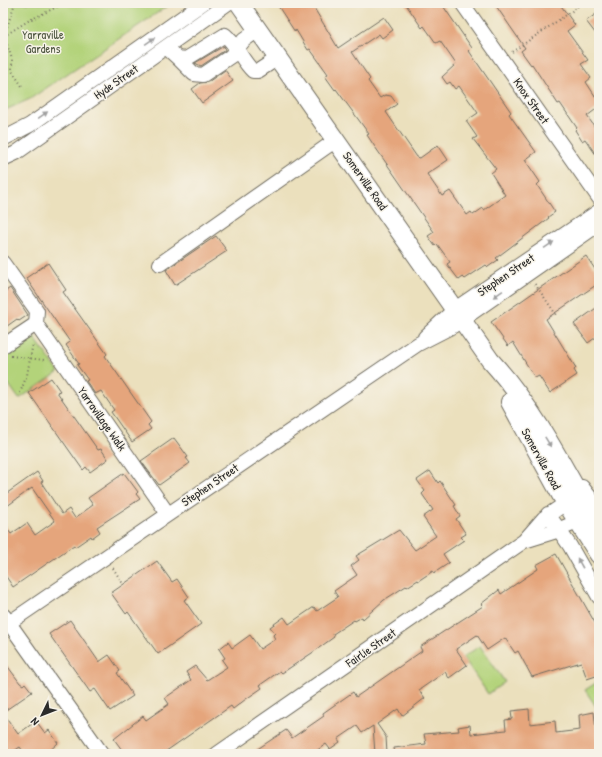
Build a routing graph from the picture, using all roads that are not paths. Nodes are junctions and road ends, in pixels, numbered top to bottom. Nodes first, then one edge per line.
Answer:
1 (203, 3) edge
2 (228, 3) edge
3 (239, 3) edge
4 (462, 3) edge
5 (208, 17) junction
6 (258, 30) junction
7 (212, 42) junction
8 (166, 47) junction
9 (236, 49) junction
10 (178, 58) junction
11 (278, 58) junction
12 (3, 139) edge
13 (336, 140) junction
14 (16, 153) junction
15 (3, 159) edge
16 (3, 162) edge
17 (599, 198) edge
18 (599, 211) edge
19 (599, 224) edge
20 (3, 262) edge
21 (160, 264) dead end
22 (458, 314) junction
23 (36, 324) junction
24 (5, 351) edge
25 (490, 360) junction
26 (566, 503) junction
27 (594, 508) edge
28 (168, 514) junction
29 (548, 514) junction
30 (577, 522) junction
31 (559, 530) junction
32 (599, 530) edge
33 (524, 541) junction
34 (599, 555) edge
35 (599, 597) edge
36 (5, 622) edge
37 (102, 754) edge
38 (217, 754) edge

12 -> 1 street, Hyde Street
2 - 5 street, Hyde Street
3 - 6 main road, Somerville Road
4 - 17 street, Knox Street
5 - 7 street
5 - 8 street, Hyde Street
6 - 9 street
6 - 11 main road, Somerville Road
7 - 9 street
7 - 10 street
8 - 10 street
8 - 14 street, Hyde Street
9 - 10 street
9 - 11 street
11 - 13 main road, Somerville Road
13 - 21 street
13 - 22 main road, Somerville Road
14 - 15 street, Hyde Street
14 - 16 street
22 -> 18 street, Stephen Street
19 -> 22 street, Stephen Street
20 - 23 street
22 - 25 main road, Somerville Road
22 - 28 street, Stephen Street
23 - 24 street
23 - 28 street, Yarravillage Walk
25 - 26 main road, Somerville Road
25 -> 27 main road, Somerville Road
26 - 27 main road
26 - 29 street, Fairlie Street
26 - 30 main road, Somerville Road
27 - 30 main road
27 - 32 main road, Somerville Road
28 - 36 street, Stephen Street
29 - 31 street
29 - 33 street, Fairlie Street
30 - 31 street, Fairlie Street
30 - 34 main road, Somerville Road
31 - 33 street, Fairlie Street
35 -> 31 street
33 - 38 street, Fairlie Street
36 - 37 street

